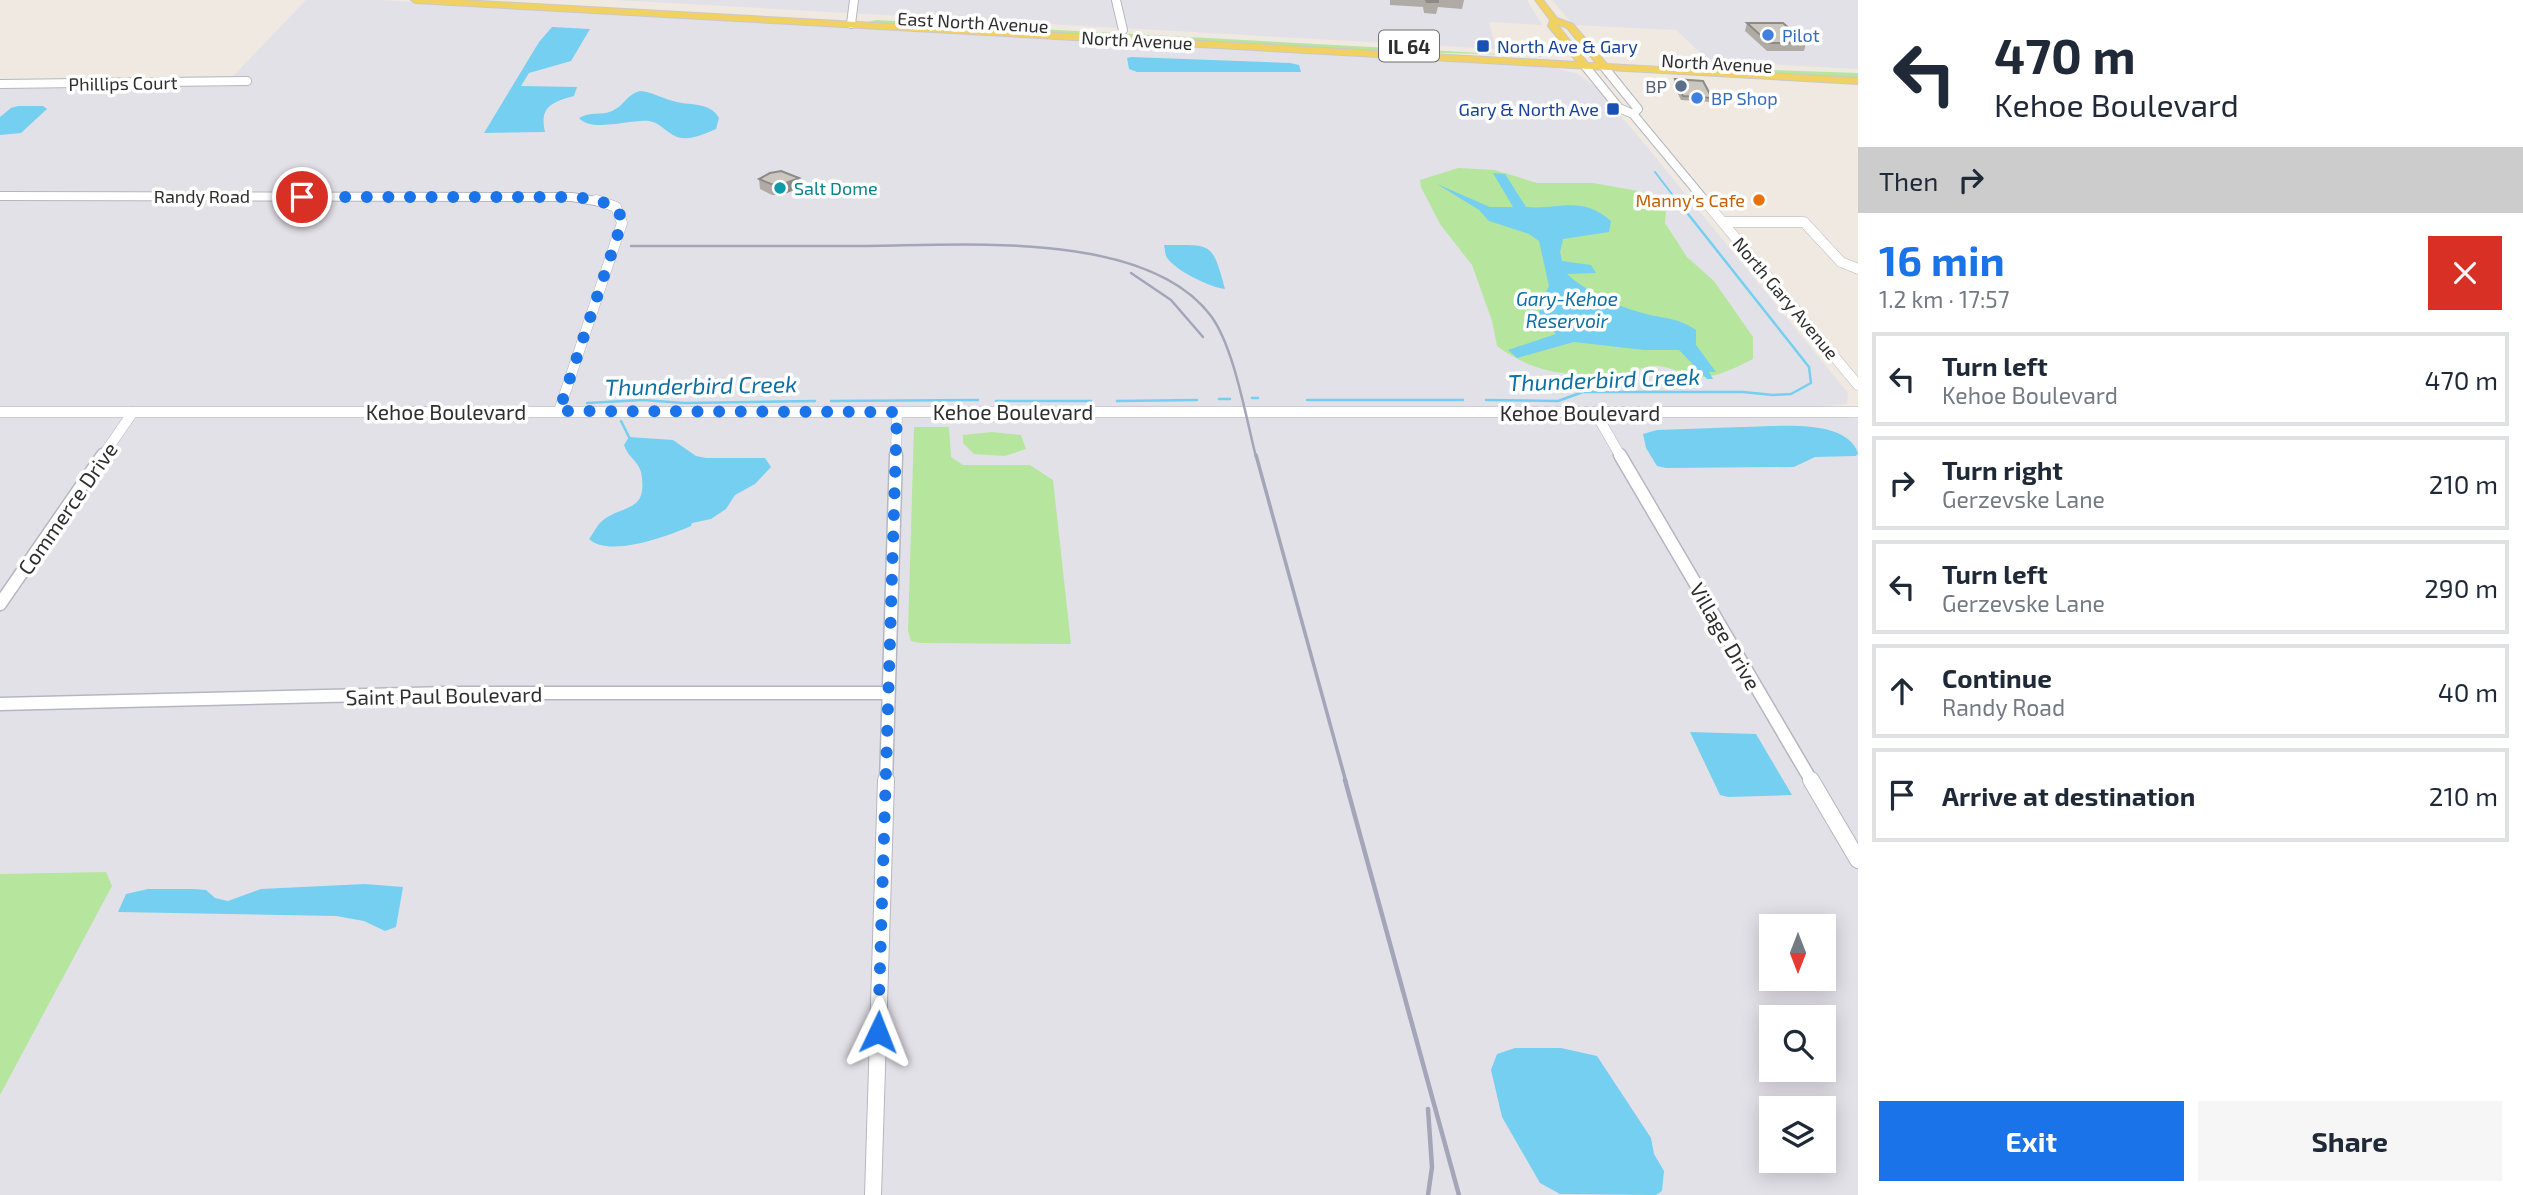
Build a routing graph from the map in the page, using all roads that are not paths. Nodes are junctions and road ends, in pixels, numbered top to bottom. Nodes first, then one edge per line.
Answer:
1 (415, 0) edge
2 (579, 0) edge
3 (854, 0) edge
4 (1116, 0) edge
5 (1539, 0) edge
6 (852, 20) junction
7 (1554, 20) junction
8 (1123, 30) junction
9 (1566, 43) junction
10 (1540, 53) junction
11 (1576, 55) junction
12 (1595, 56) junction
13 (1585, 66) junction
14 (1604, 67) junction
15 (1643, 69) junction
16 (1858, 71) edge
17 (247, 81) dead end
18 (1858, 81) edge
19 (1616, 82) junction
20 (0, 84) edge
21 (1633, 114) junction
22 (0, 196) edge
23 (572, 197) joint
24 (1722, 222) junction
25 (1858, 269) edge
26 (1858, 385) edge
27 (559, 411) junction
28 (0, 412) edge
29 (134, 412) junction
30 (897, 412) junction
31 (1595, 412) junction
32 (1858, 412) edge
33 (0, 604) edge
34 (887, 693) junction
35 (0, 704) edge
36 (1858, 860) edge
37 (873, 1195) edge

1 - 6 main road, North Avenue / IL 64
2 - 6 main road, East North Avenue / IL 64
3 - 6 street
4 - 8 street
5 - 7 main road
6 - 8 main road, East North Avenue / IL 64
6 - 13 main road, North Avenue / IL 64
7 - 9 main road, North Gary Avenue
7 - 12 main road
8 - 10 main road, East North Avenue / IL 64
9 - 10 main road
9 - 11 main road, North Gary Avenue
10 - 11 main road, East North Avenue / IL 64
11 - 12 main road, North Avenue / IL 64
11 - 13 main road, North Gary Avenue
12 - 14 main road
12 - 16 main road, North Avenue / IL 64
13 - 14 main road, North Avenue / IL 64
13 - 21 street, North Gary Avenue
14 - 15 main road, North Avenue / IL 64
14 - 19 street, North Gary Avenue
15 - 18 main road, North Avenue / IL 64
15 - 19 main road
17 - 20 street, Phillips Court
19 - 21 street, North Gary Avenue
21 - 24 street, North Gary Avenue
22 - 23 street, Randy Road
23 - 27 street
24 - 25 street
24 - 26 street, North Gary Avenue
27 - 29 street, Kehoe Boulevard
27 - 30 street, Kehoe Boulevard
28 - 29 street, Kehoe Boulevard
29 - 33 street, Commerce Drive
30 - 31 street, Kehoe Boulevard
30 - 34 street
31 - 32 street, Kehoe Boulevard
31 - 36 street, Village Drive
34 - 35 street, Saint Paul Boulevard
34 - 37 street

